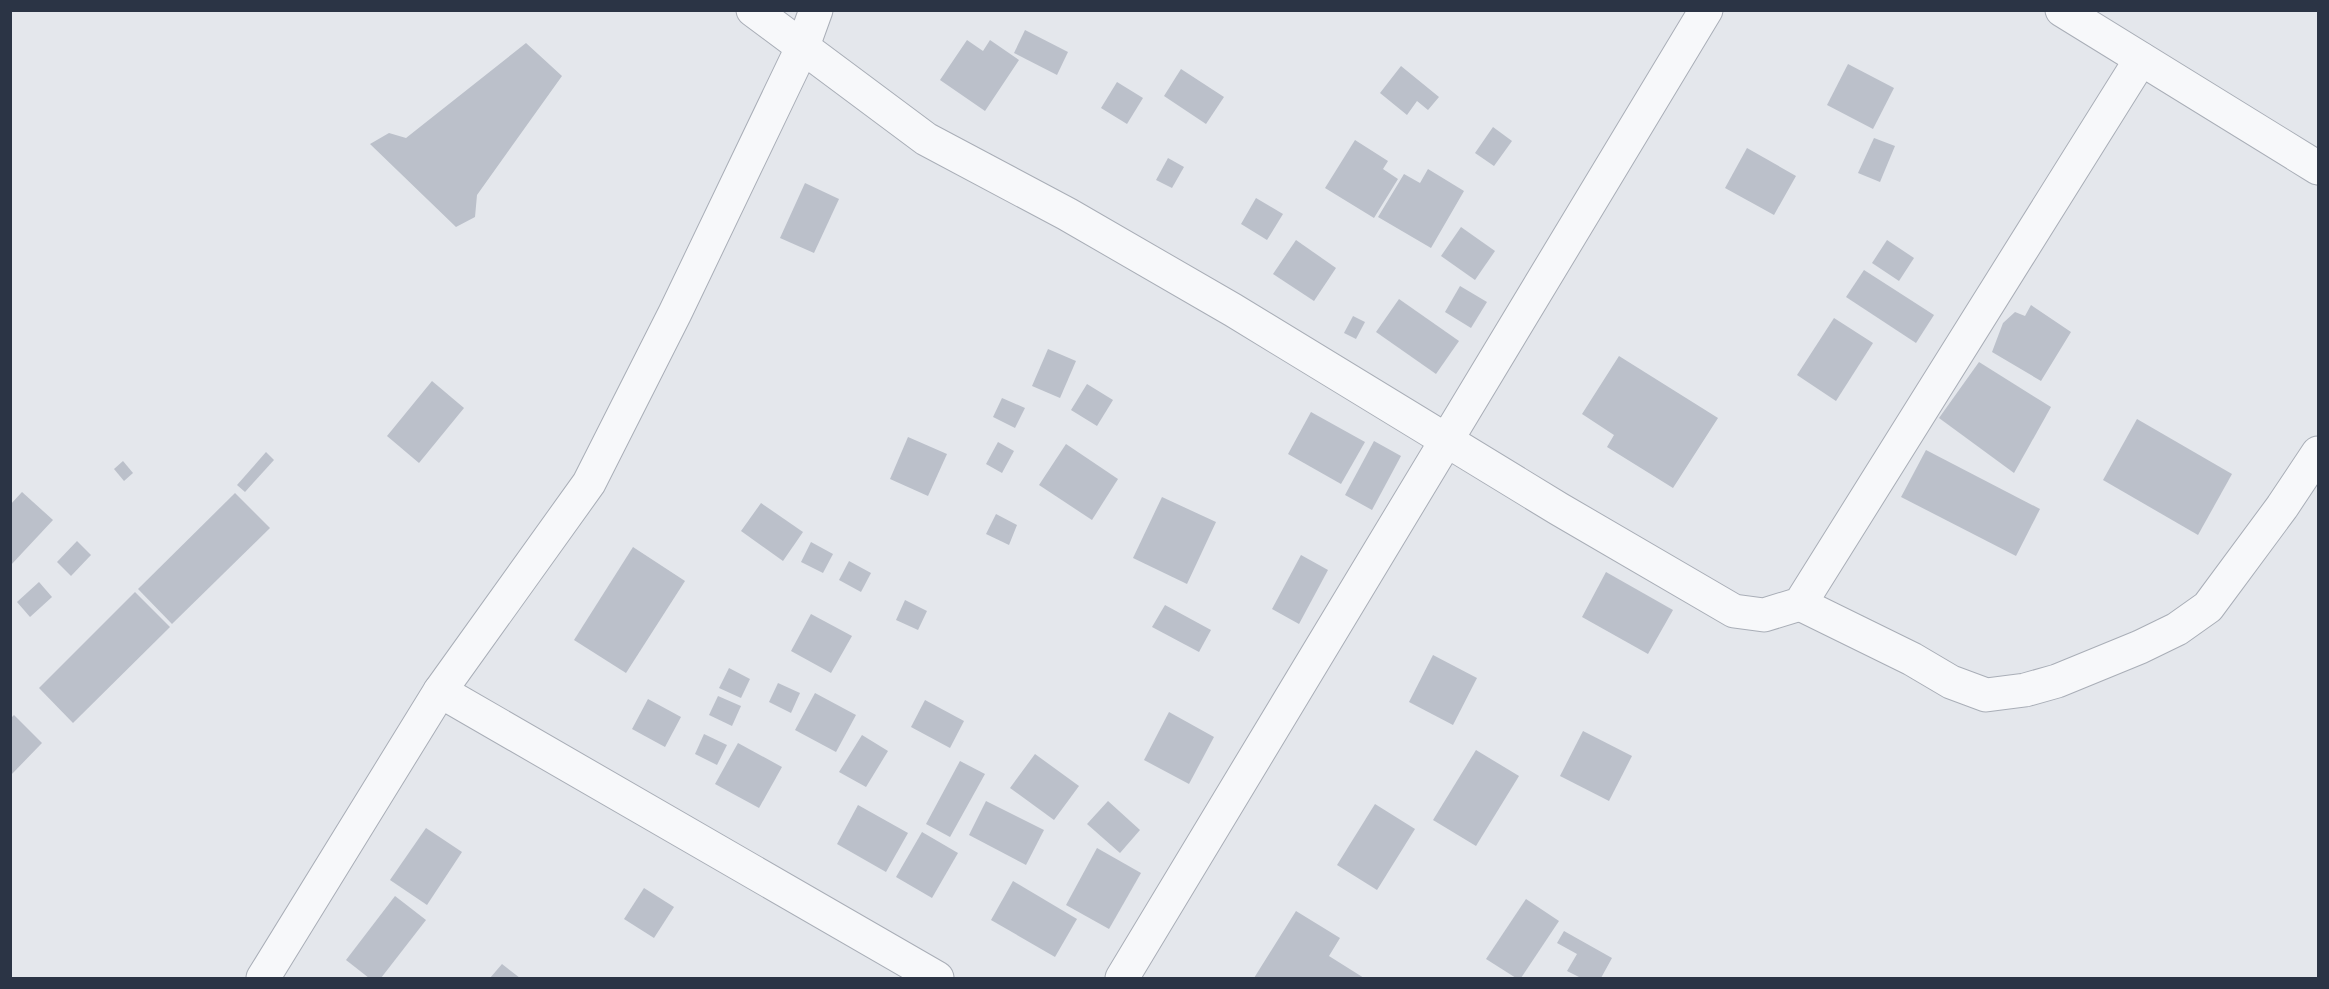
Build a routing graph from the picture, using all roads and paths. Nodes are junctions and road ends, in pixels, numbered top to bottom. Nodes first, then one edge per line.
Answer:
1 (753, 10) edge
2 (816, 10) edge
3 (1707, 10) edge
4 (2062, 10) edge
5 (803, 46) junction
6 (2141, 59) junction
7 (2319, 168) edge
8 (1448, 442) junction
9 (2319, 453) edge
10 (1800, 604) junction
11 (440, 691) junction
12 (263, 978) edge
13 (937, 978) edge
14 (1122, 978) edge

1 - 5 street
2 - 5 street
3 - 8 street
4 - 6 street
5 - 8 street
5 - 11 street
6 - 7 street
6 - 10 street
8 - 10 street
8 - 14 street
9 - 10 street
11 - 12 street
11 - 13 street

